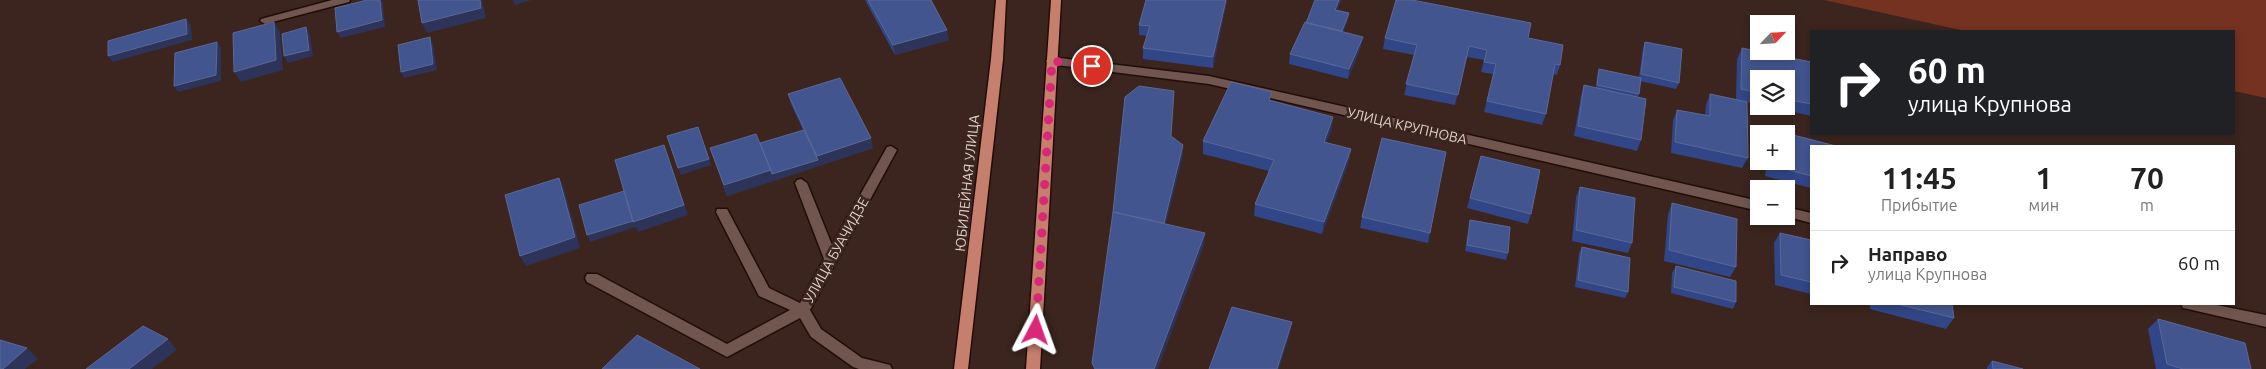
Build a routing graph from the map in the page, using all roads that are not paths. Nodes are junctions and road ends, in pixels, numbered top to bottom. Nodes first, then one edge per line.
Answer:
1 (345, 0) edge
2 (1001, 0) edge
3 (1056, 0) edge
4 (265, 21) dead end
5 (1052, 61) junction
6 (891, 150) dead end
7 (801, 183) dead end
8 (1750, 204) edge
9 (722, 212) dead end
10 (1795, 214) edge
11 (1810, 218) edge
12 (831, 259) junction
13 (592, 278) dead end
14 (2193, 305) edge
15 (802, 310) junction
16 (2266, 321) edge
17 (885, 369) edge
18 (961, 369) edge
19 (1034, 369) edge

1 - 4 street
2 - 18 main road, ЮБИЛЕЙНАЯ УЛИЦА
3 - 5 main road
5 - 8 street, УЛИЦА КРУПНОВА
5 - 19 main road
6 - 12 street, УЛИЦА БУАЧИДЗЕ
7 - 12 street
9 - 15 street
10 - 11 street
12 - 15 street, УЛИЦА БУАЧИДЗЕ
13 - 15 street
14 - 16 street
15 - 17 street, УЛИЦА БУАЧИДЗЕ

